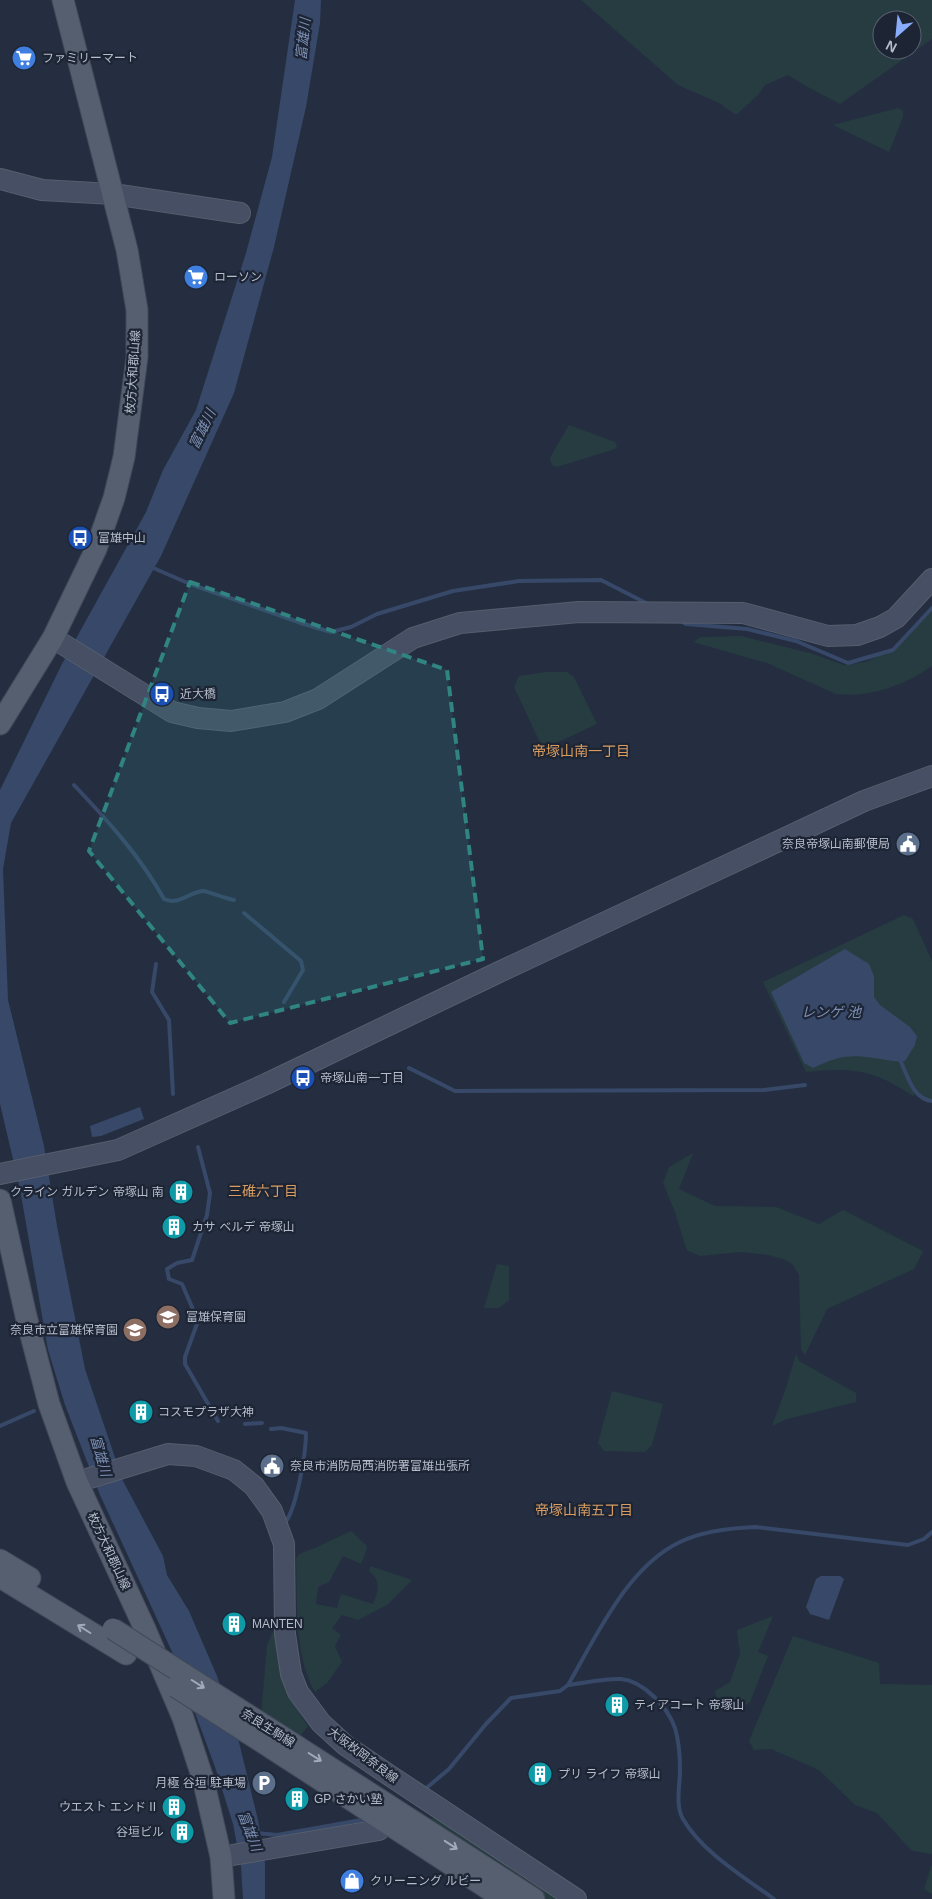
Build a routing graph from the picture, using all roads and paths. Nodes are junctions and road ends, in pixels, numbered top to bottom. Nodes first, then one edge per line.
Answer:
1 (63, 0) edge
2 (0, 179) edge
3 (113, 194) junction
4 (240, 213) dead end
5 (932, 579) edge
6 (61, 643) junction
7 (0, 724) edge
8 (932, 776) edge
9 (6, 1172) edge
10 (0, 1200) edge
11 (85, 1480) junction
12 (0, 1560) edge
13 (0, 1577) edge
14 (273, 1740) junction
15 (437, 1808) junction
16 (419, 1817) dead end
17 (379, 1830) dead end
18 (229, 1856) junction
19 (224, 1899) edge
20 (504, 1899) edge
21 (534, 1899) edge
22 (576, 1899) edge

1 - 3 main road, 枚方大和郡山線
2 - 3 street
3 - 4 street
3 - 6 main road, 枚方大和郡山線
5 - 6 street
6 - 7 main road, 枚方大和郡山線
8 - 9 street
10 - 11 main road, 枚方大和郡山線
11 - 15 street, 大阪枚岡奈良線
11 - 18 main road, 枚方大和郡山線
12 -> 14 main road, 奈良生駒線, bridge
14 -> 13 main road, 奈良生駒線, bridge
14 - 20 main road, 奈良生駒線
14 -> 21 main road, 奈良生駒線
15 - 16 street
15 - 22 street, 大阪枚岡奈良線
17 - 18 street
18 - 19 main road, 枚方大和郡山線

